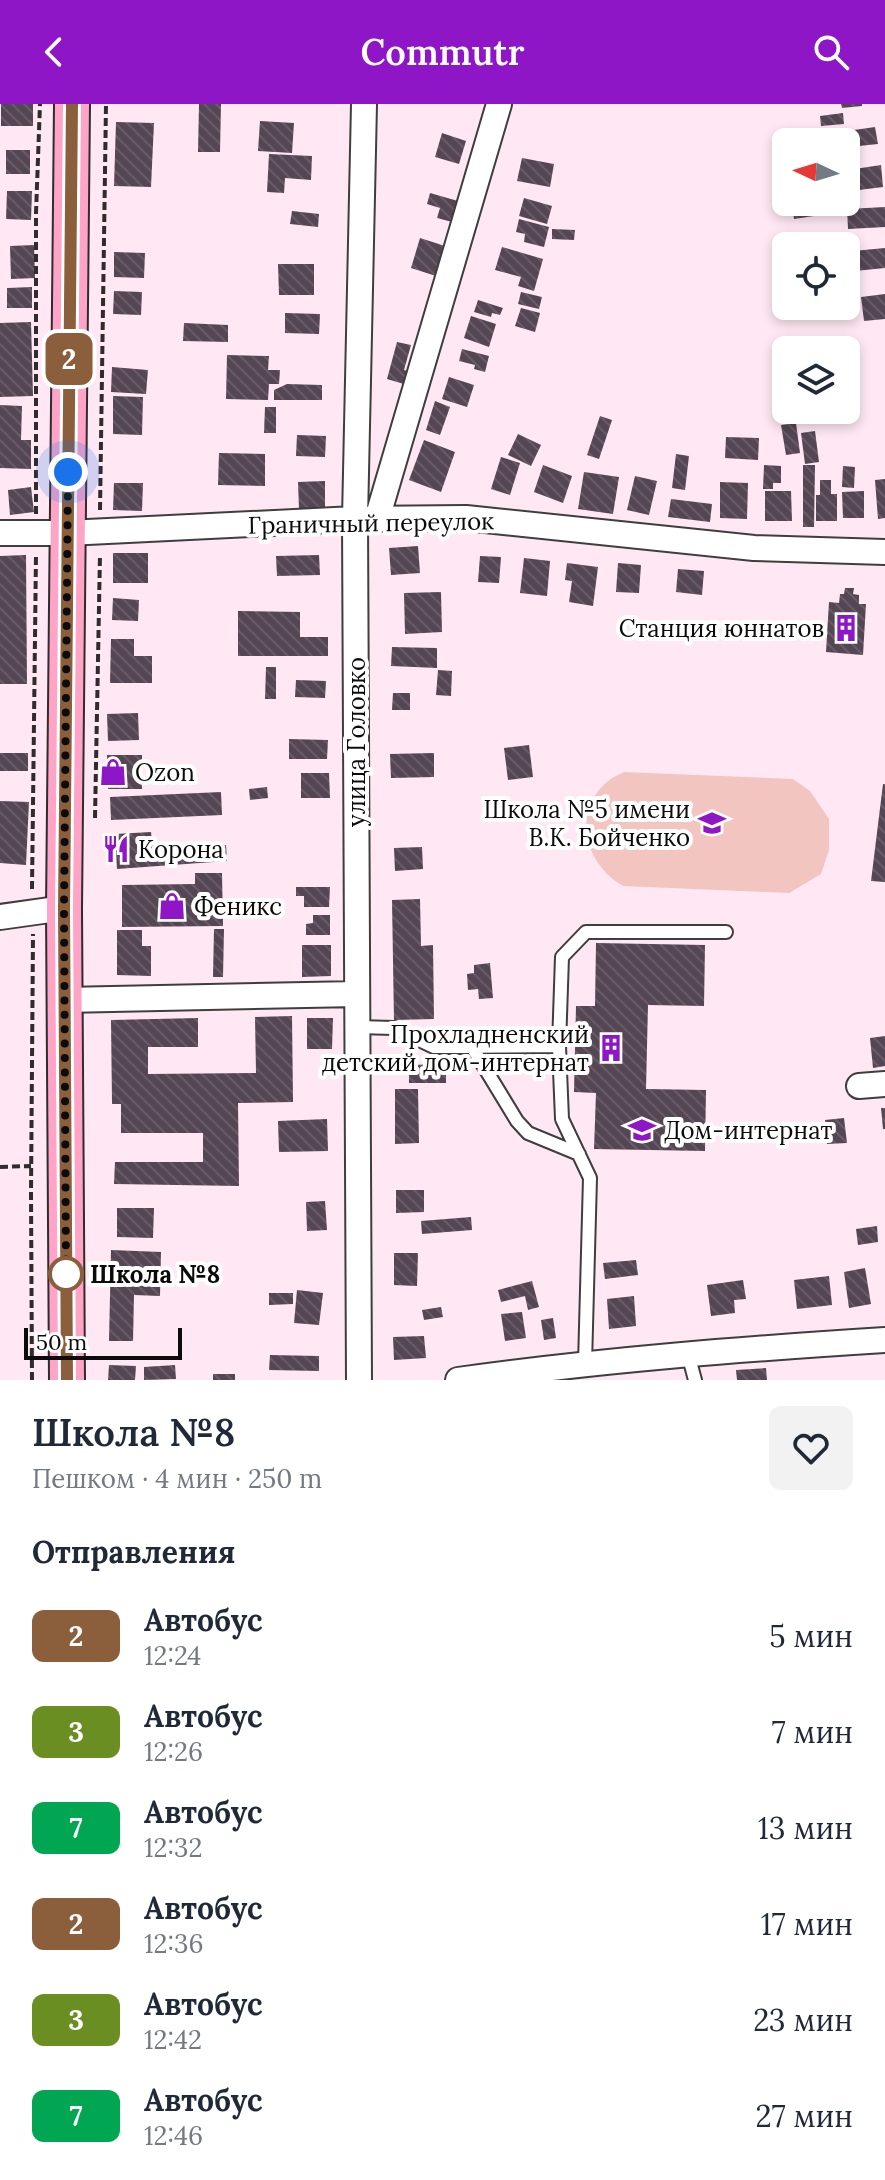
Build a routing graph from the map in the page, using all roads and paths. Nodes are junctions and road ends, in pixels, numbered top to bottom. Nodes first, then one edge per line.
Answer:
1 (40, 104) edge
2 (72, 104) edge
3 (106, 104) edge
4 (364, 104) edge
5 (499, 104) edge
6 (366, 519) junction
7 (68, 532) junction
8 (0, 533) edge
9 (885, 552) edge
10 (94, 827) dead end
11 (48, 910) junction
12 (0, 917) edge
13 (726, 932) dead end
14 (357, 994) junction
15 (64, 1000) junction
16 (357, 1027) junction
17 (559, 1046) junction
18 (472, 1047) junction
19 (885, 1084) edge
20 (859, 1086) dead end
21 (579, 1154) junction
22 (31, 1166) junction
23 (0, 1167) edge
24 (885, 1340) edge
25 (688, 1354) junction
26 (585, 1364) junction
27 (32, 1380) edge
28 (67, 1380) edge
29 (359, 1380) edge
30 (458, 1380) edge
31 (695, 1380) edge

1 - 7 path
2 - 7 main road
3 - 7 path
4 - 6 street, улица Головко
5 - 6 street
6 - 7 street, Граничный переулок
6 - 9 street, Граничный переулок
6 - 14 street, улица Головко
7 - 8 street, Граничный переулок
7 - 10 path
7 - 11 main road
7 - 11 path
11 - 12 street
11 - 15 main road
11 - 22 path
13 - 17 lane
14 - 15 street
14 - 16 street, улица Головко
15 - 28 main road
16 - 18 lane
16 - 29 street, улица Головко
17 - 18 lane
17 - 21 lane
18 - 21 lane
19 - 20 street
21 - 26 lane
22 - 23 path
22 - 27 path
24 - 25 street
25 - 26 street
25 - 31 lane
26 - 30 street

